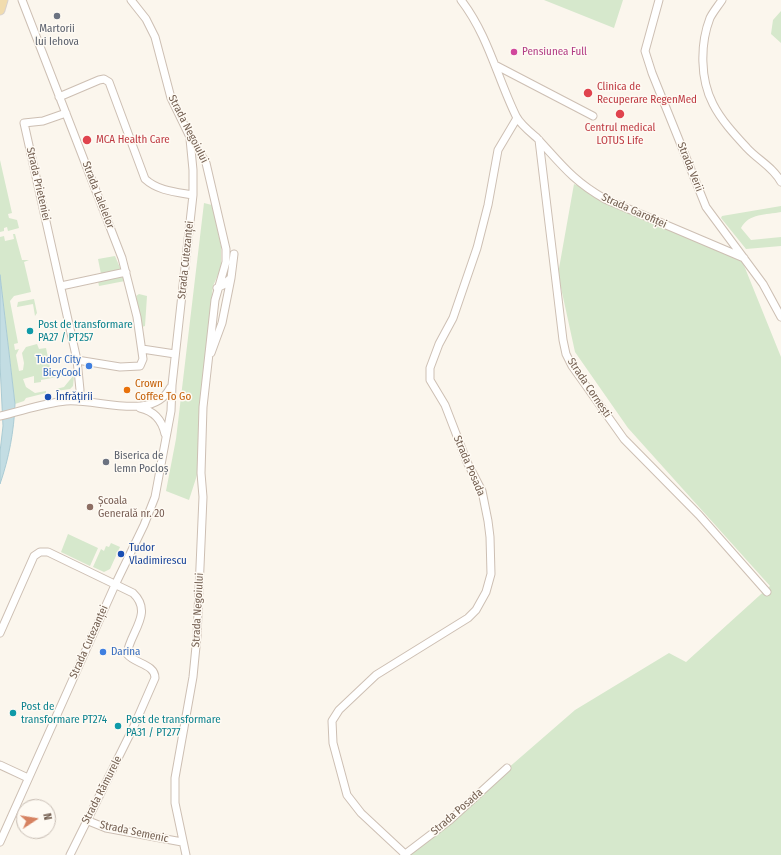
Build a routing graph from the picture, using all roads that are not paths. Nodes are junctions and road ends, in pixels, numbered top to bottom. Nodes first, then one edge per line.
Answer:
1 (3, 0) edge
2 (22, 0) edge
3 (131, 0) edge
4 (461, 0) edge
5 (659, 0) edge
6 (722, 0) edge
7 (0, 10) edge
8 (497, 66) junction
9 (59, 97) junction
10 (66, 113) junction
11 (594, 116) dead end
12 (517, 118) junction
13 (189, 135) junction
14 (538, 140) junction
15 (781, 182) edge
16 (193, 195) junction
17 (234, 254) dead end
18 (744, 258) junction
19 (126, 272) junction
20 (231, 278) junction
21 (61, 286) junction
22 (217, 288) junction
23 (781, 317) edge
24 (142, 349) junction
25 (175, 354) junction
26 (77, 360) junction
27 (207, 362) junction
28 (172, 385) junction
29 (79, 401) junction
30 (158, 402) junction
31 (136, 406) junction
32 (170, 411) junction
33 (0, 416) edge
34 (156, 416) junction
35 (166, 438) junction
36 (114, 584) junction
37 (767, 592) dead end
38 (0, 633) edge
39 (0, 765) edge
40 (507, 768) dead end
41 (28, 778) junction
42 (86, 820) junction
43 (0, 842) edge
44 (182, 842) junction
45 (405, 854) edge
46 (70, 855) edge
47 (186, 855) edge

1 - 7 main road
2 - 9 street, Strada Lalelelor
3 - 13 street, Strada Negoiului
4 - 8 street
5 - 18 street, Strada Verii
6 - 15 street
8 - 11 street
8 - 12 street
9 - 10 street, Strada Lalelelor
9 - 16 street
10 - 19 street, Strada Lalelelor
10 - 21 street, Strada Prieteniei
12 - 14 street
12 - 45 street, Strada Posada
13 - 16 street, Strada Cutezanței
13 - 22 street, Strada Negoiului
14 - 18 street, Strada Garofiței
14 - 37 street, Strada Cornești
16 - 25 street, Strada Cutezanței
17 - 20 street, Strada Negoiului
18 - 23 street, Strada Verii
19 - 21 street
19 - 24 street, Strada Lalelelor
20 - 22 street
20 - 27 street, Strada Negoiului
21 - 26 street, Strada Prieteniei
22 - 27 street, Strada Negoiului
24 - 25 street
24 - 26 street, Strada Lalelelor
25 - 28 street, Strada Cutezanței
25 - 35 street
26 - 29 street, Strada Prieteniei
27 - 44 street, Strada Negoiului
28 - 30 street
28 - 32 street, Strada Cutezanței
29 - 31 street
29 - 33 street
30 - 31 street
30 - 32 street
30 - 34 street
31 - 34 street
32 - 34 street
32 - 35 street, Strada Cutezanței
34 - 35 street
35 - 36 street, Strada Cutezanței
36 - 38 street
36 - 41 street, Strada Cutezanței
36 - 42 street, Strada Rămurele
39 - 41 street
40 - 45 street, Strada Posada
41 - 43 street, Strada Cutezanței
42 - 44 street, Strada Semenic
42 - 46 street, Strada Rămurele
44 - 47 street, Strada Negoiului

